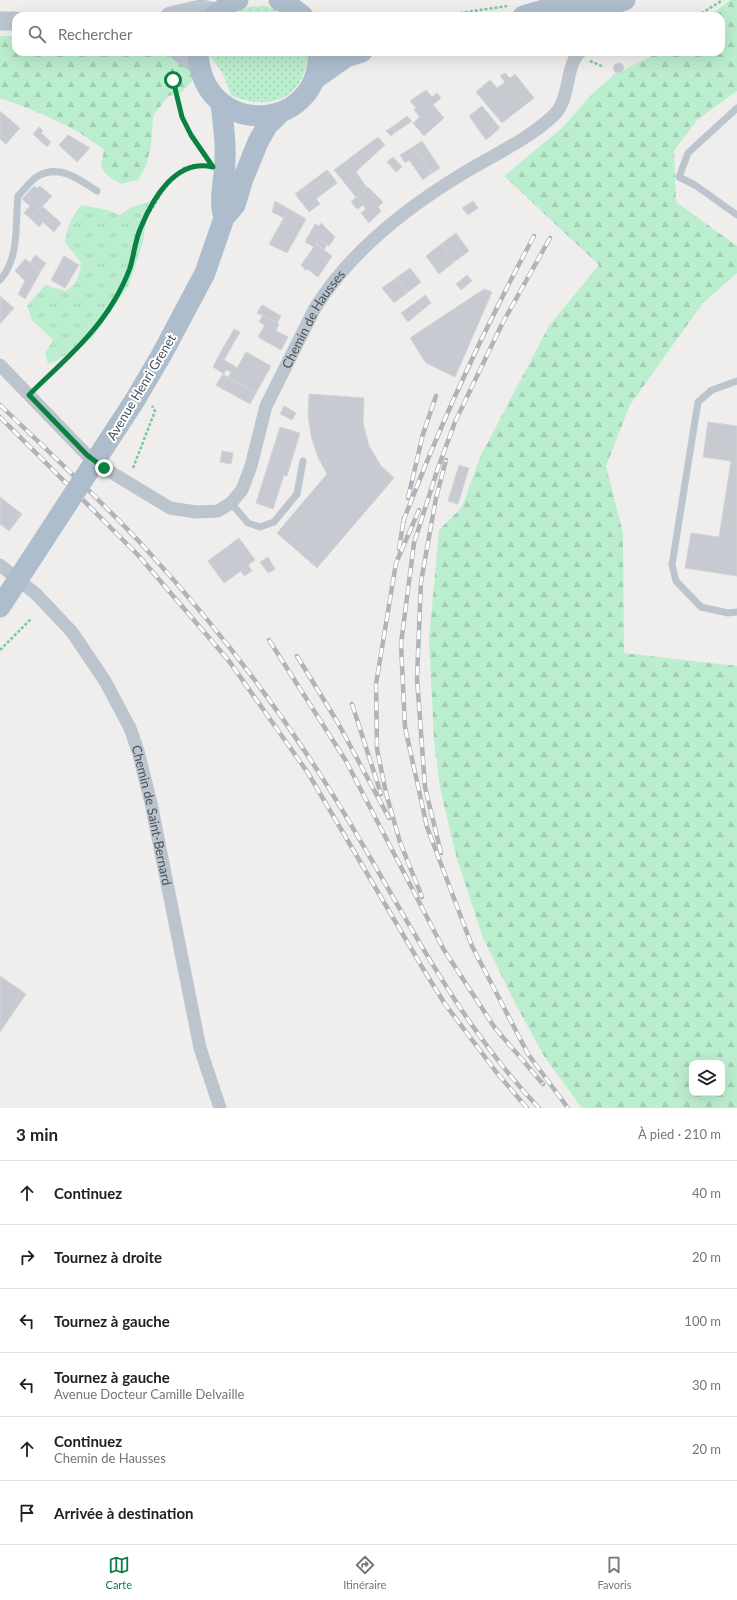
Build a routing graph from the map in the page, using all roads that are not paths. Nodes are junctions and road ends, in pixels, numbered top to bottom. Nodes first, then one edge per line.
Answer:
1 (238, 0) edge
2 (279, 0) edge
3 (578, 0) edge
4 (615, 6) edge
5 (519, 11) edge
6 (188, 12) edge
7 (210, 12) edge
8 (219, 12) edge
9 (298, 12) edge
10 (590, 12) edge
11 (0, 21) edge
12 (12, 21) edge
13 (318, 56) edge
14 (349, 56) edge
15 (578, 56) edge
16 (199, 59) edge
17 (175, 60) edge
18 (315, 79) junction
19 (221, 104) junction
20 (737, 108) edge
21 (280, 112) junction
22 (96, 191) dead end
23 (737, 215) edge
24 (224, 218) junction
25 (0, 280) edge
26 (0, 365) edge
27 (737, 382) edge
28 (303, 461) dead end
29 (231, 503) junction
30 (0, 566) edge
31 (0, 607) edge
32 (737, 612) edge
33 (220, 1108) edge

1 - 8 main road
2 - 9 main road
3 - 5 main road
4 - 10 main road
6 - 7 street
11 - 12 street
13 - 18 main road
14 - 18 main road
15 - 29 street, Chemin de Hausses
16 - 17 street
16 - 19 main road
18 - 21 main road
19 - 21 main road
19 - 24 main road, Avenue Henri Grenet
20 - 23 lane
21 - 24 main road, Avenue Henri Grenet
22 - 25 lane
24 - 31 main road, Avenue Henri Grenet, bridge
26 - 29 street, Chemin de Hausses
27 - 32 lane
28 - 29 lane
30 - 33 street, Chemin de Saint-Bernard

